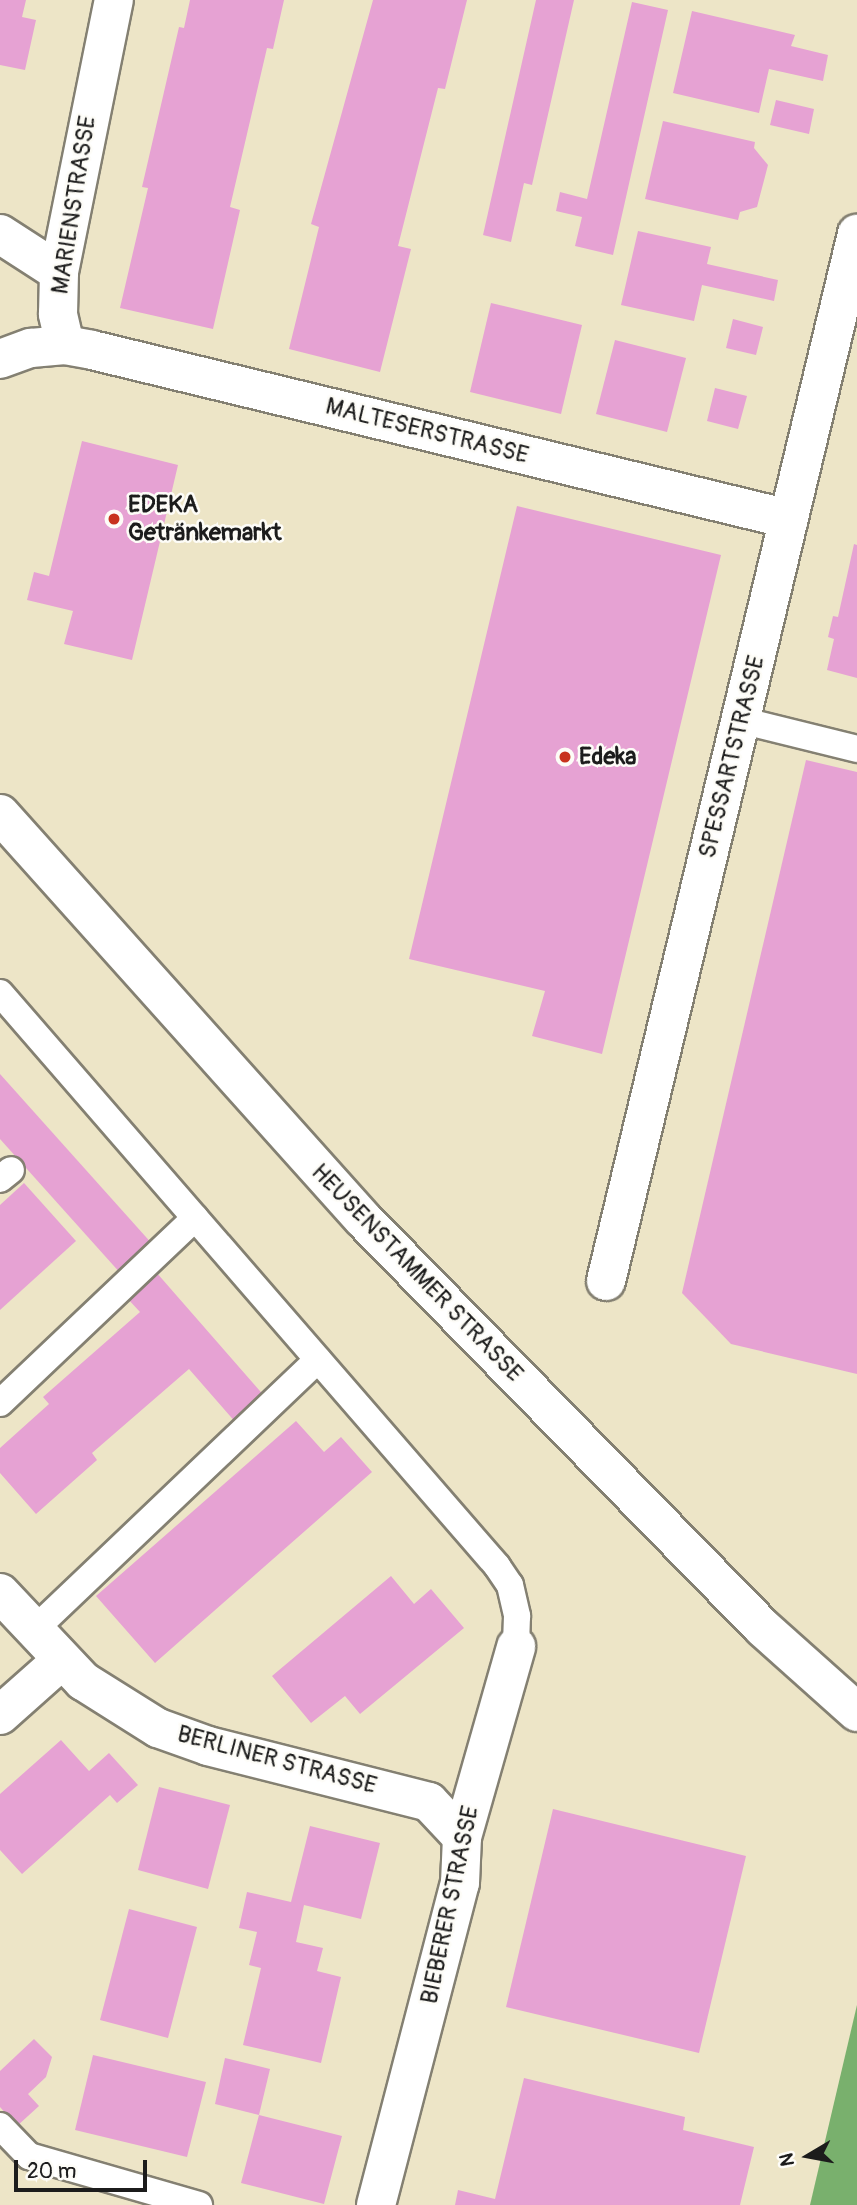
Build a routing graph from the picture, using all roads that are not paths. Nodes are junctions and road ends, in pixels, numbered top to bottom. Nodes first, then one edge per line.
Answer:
1 (114, 0) edge
2 (857, 233) edge
3 (0, 234) edge
4 (59, 272) junction
5 (65, 345) junction
6 (0, 359) edge
7 (789, 519) junction
8 (740, 720) junction
9 (857, 748) edge
10 (0, 814) edge
11 (0, 993) edge
12 (195, 1218) junction
13 (606, 1281) dead end
14 (318, 1360) junction
15 (0, 1403) edge
16 (0, 1593) edge
17 (34, 1630) junction
18 (516, 1647) joint
19 (62, 1660) junction
20 (857, 1712) edge
21 (0, 1715) edge
22 (462, 1836) junction
23 (0, 2126) edge
24 (187, 2204) edge
25 (376, 2205) edge

1 - 4 street, MARIENSTRASSE
2 - 7 street, SPESSARTSTRASSE
3 - 4 street
4 - 5 street, MARIENSTRASSE
5 - 6 street
5 - 7 street, MALTESERSTRASSE
7 - 8 street, SPESSARTSTRASSE
8 - 9 lane
8 - 13 street, SPESSARTSTRASSE
10 - 20 street, HEUSENSTAMMER STRASSE
11 - 12 lane
12 - 14 lane
12 - 15 lane
14 - 17 lane
14 - 18 lane
16 - 17 street, BERLINER STRASSE
17 - 19 street, BERLINER STRASSE
18 - 22 street, BIEBERER STRASSE
19 - 21 street
19 - 22 street, BERLINER STRASSE
22 - 25 street, BIEBERER STRASSE
23 - 24 lane

